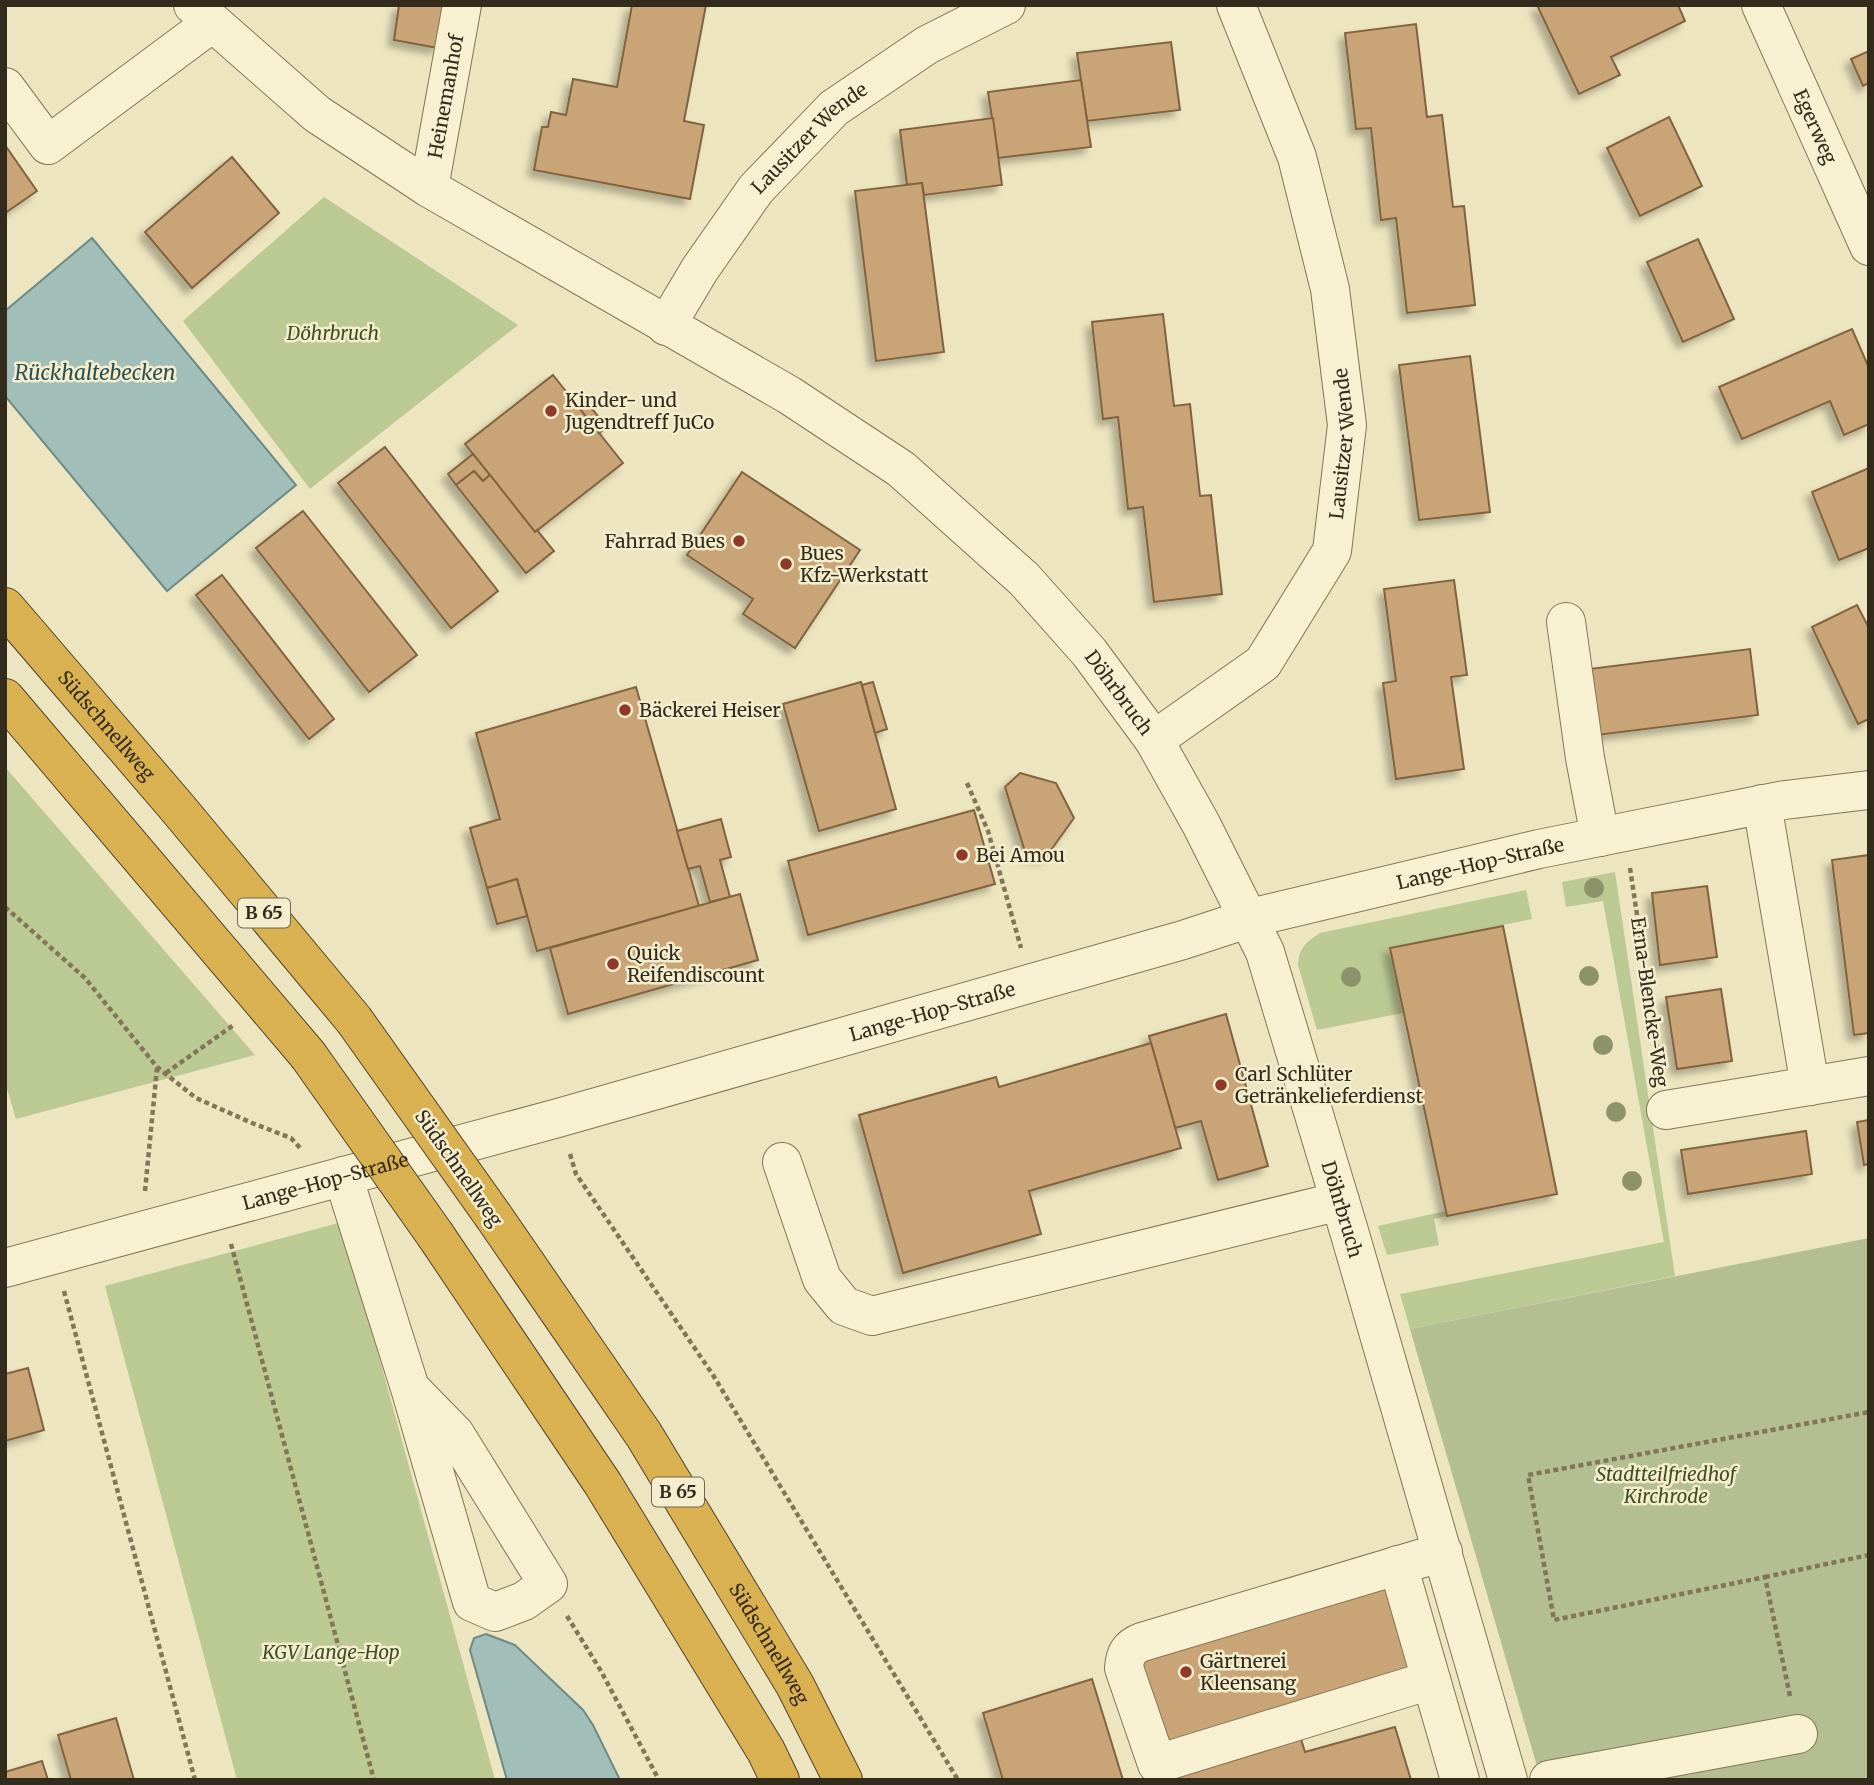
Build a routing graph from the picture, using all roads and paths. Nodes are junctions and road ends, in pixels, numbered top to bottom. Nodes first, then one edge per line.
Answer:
1 (462, 5) edge
2 (1006, 5) edge
3 (1237, 5) edge
4 (1761, 5) edge
5 (203, 14) edge
6 (5, 87) edge
7 (429, 188) junction
8 (1869, 246) edge
9 (666, 326) junction
10 (5, 607) edge
11 (1566, 622) dead end
12 (5, 698) edge
13 (1154, 740) junction
14 (967, 783) dead end
15 (1869, 790) edge
16 (1762, 804) junction
17 (1613, 835) junction
18 (5, 907) edge
19 (1250, 918) junction
20 (1031, 982) junction
21 (236, 1024) dead end
22 (157, 1067) junction
23 (166, 1073) junction
24 (1869, 1076) edge
25 (1810, 1086) junction
26 (1667, 1110) joint
27 (558, 1118) junction
28 (782, 1162) dead end
29 (335, 1178) junction
30 (1340, 1201) junction
31 (222, 1209) junction
32 (142, 1231) junction
33 (55, 1254) junction
34 (5, 1268) edge
35 (410, 1388) junction
36 (1869, 1412) edge
37 (1443, 1552) junction
38 (1869, 1555) edge
39 (1398, 1565) junction
40 (1765, 1577) junction
41 (548, 1584) junction
42 (1431, 1680) junction
43 (1798, 1734) joint
44 (1160, 1772) edge
45 (195, 1780) edge
46 (374, 1780) edge
47 (659, 1780) edge
48 (780, 1780) edge
49 (843, 1780) edge
50 (958, 1780) edge
51 (1460, 1780) edge
52 (1508, 1780) edge
53 (1549, 1780) edge

1 - 7 street, Heinemanhof
2 - 9 street, Lausitzer Wende
3 - 13 street, Lausitzer Wende
4 - 8 street, Egerweg
5 - 6 street
5 - 7 street, Döhrbruch
7 - 9 street, Döhrbruch
9 - 13 street, Döhrbruch
10 - 49 highway, Südschnellweg / B 65, bridge
11 - 17 street
12 - 48 highway, B 65, bridge
13 - 19 street, Döhrbruch
14 - 20 path
15 - 16 street, Lange-Hop-Straße
16 - 17 street, Lange-Hop-Straße
16 - 25 street
17 - 19 street, Lange-Hop-Straße
17 - 26 path, Erna-Blencke-Weg
18 - 22 path
19 - 20 street, Lange-Hop-Straße
19 - 30 street, Döhrbruch
20 - 27 street, Lange-Hop-Straße
21 - 23 path
22 - 23 path
22 - 32 path
23 - 29 path
24 - 25 street, Erna-Blencke-Weg
25 - 26 street, Erna-Blencke-Weg
27 - 29 street, Lange-Hop-Straße
27 - 50 path
28 - 30 street
29 - 31 street, Lange-Hop-Straße
29 - 35 street
30 - 37 street, Döhrbruch
31 - 32 street, Lange-Hop-Straße
31 - 46 path
32 - 33 street, Lange-Hop-Straße
33 - 34 street, Lange-Hop-Straße
33 - 45 path
35 - 41 street
35 - 41 street
36 - 40 path
37 - 39 street
37 - 52 street, Döhrbruch
38 - 40 path
39 - 42 street
39 - 44 street
40 - 43 path
41 - 47 path
42 - 44 street
42 - 51 street
43 - 53 street

